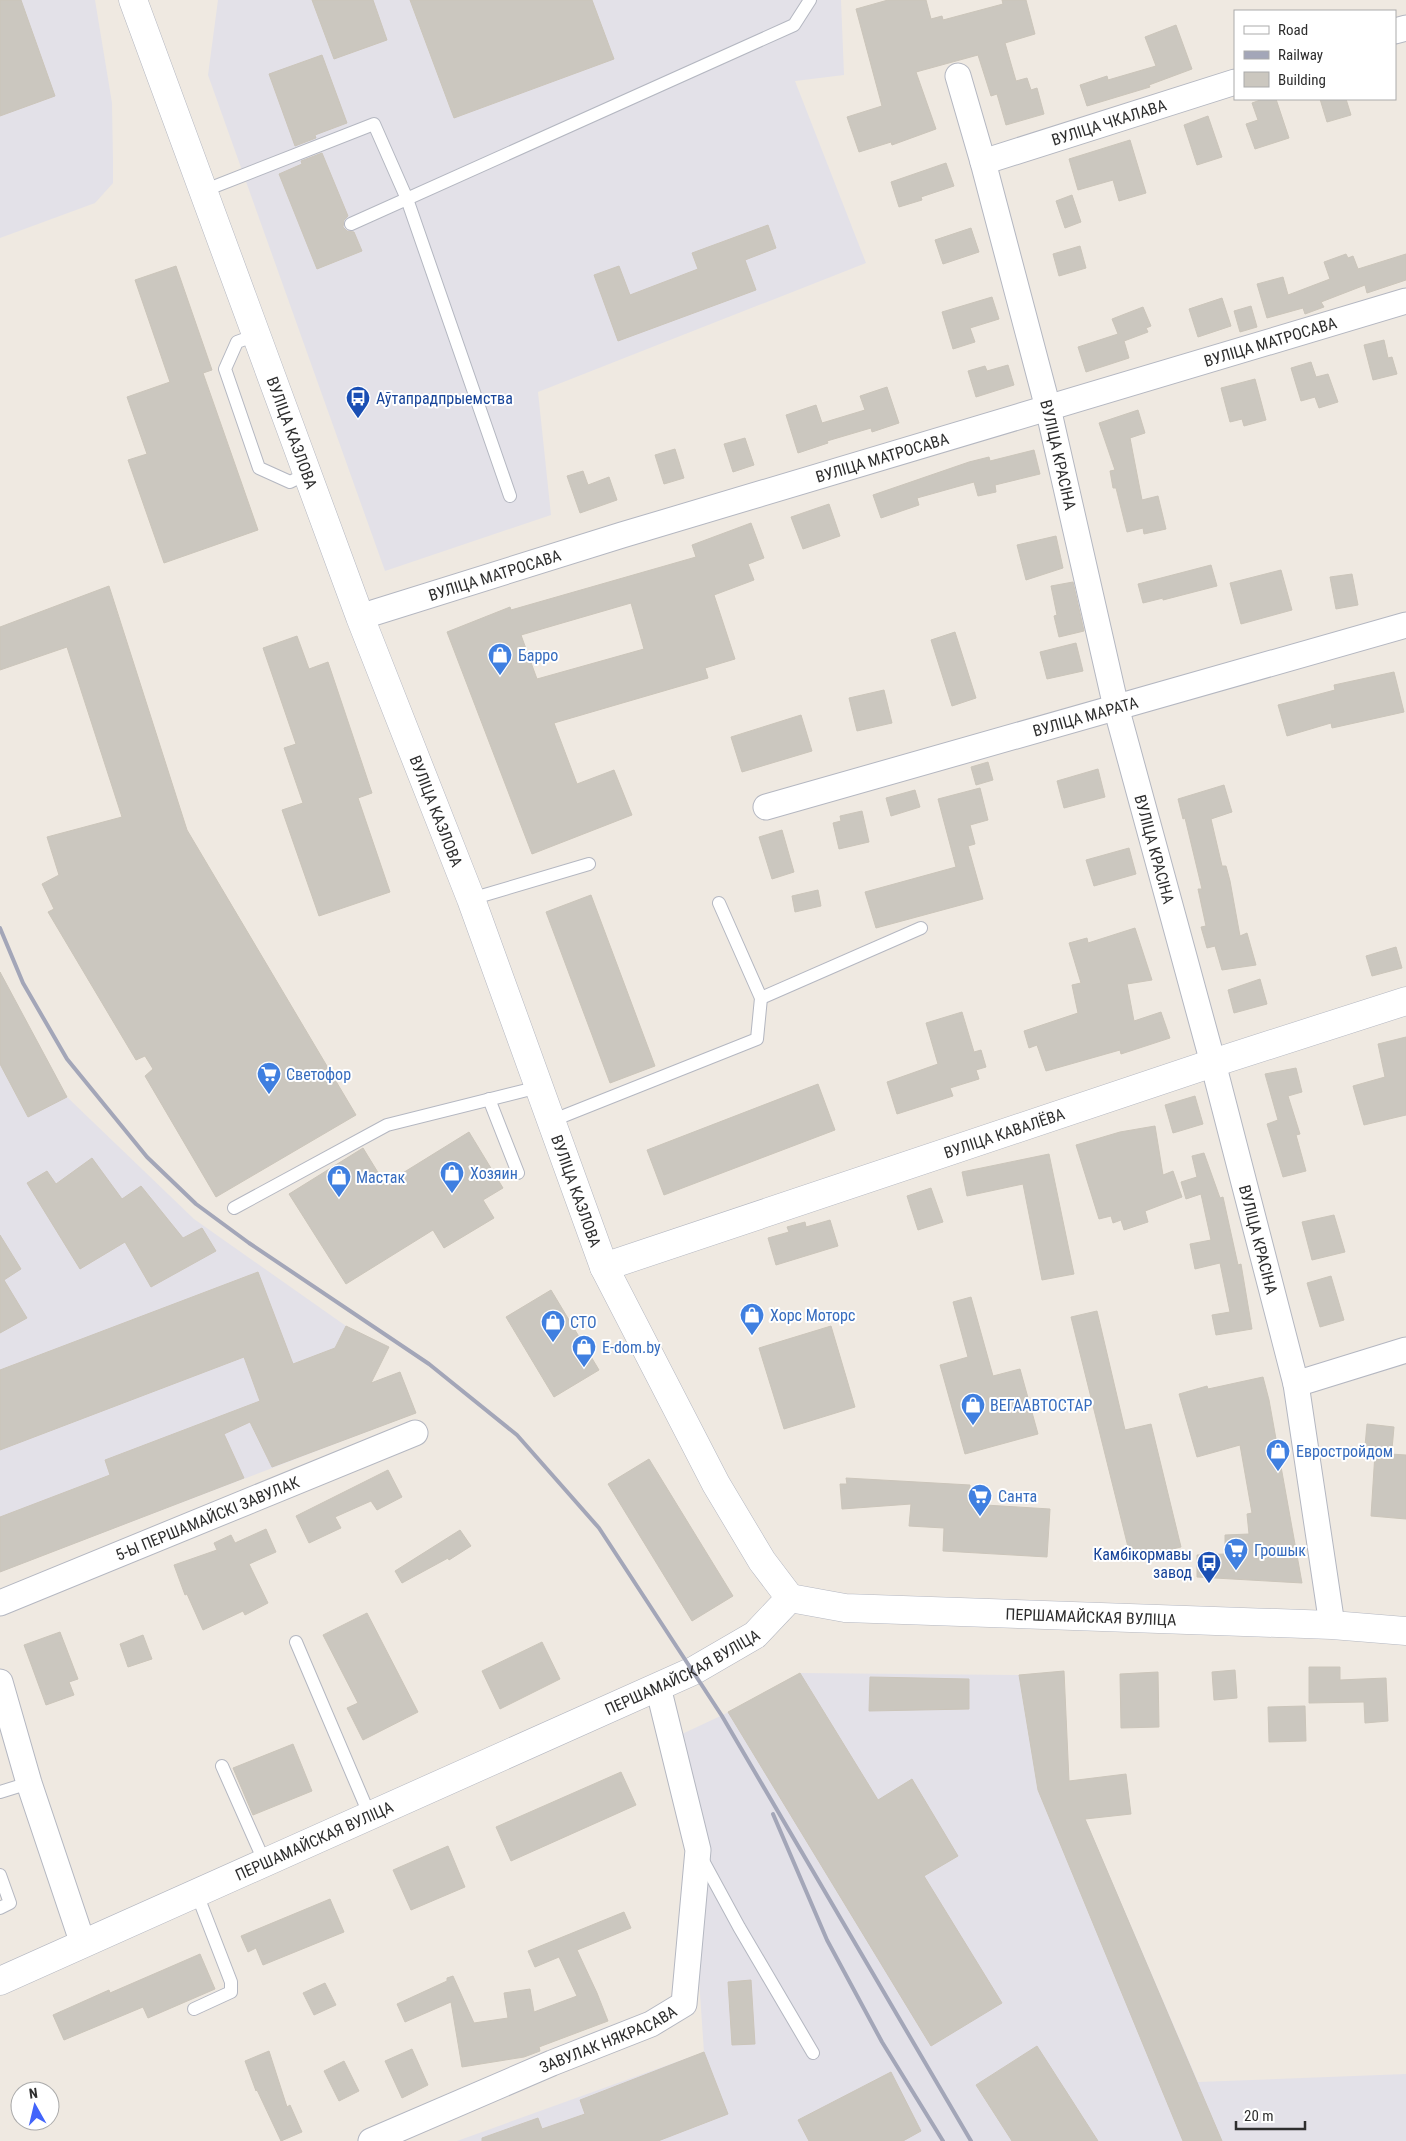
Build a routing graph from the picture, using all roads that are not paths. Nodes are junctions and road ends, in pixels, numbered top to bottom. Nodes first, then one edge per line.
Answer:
1 (133, 0) edge
2 (810, 0) edge
3 (958, 76) dead end
4 (1234, 82) edge
5 (983, 162) junction
6 (202, 191) junction
7 (407, 199) junction
8 (351, 224) dead end
9 (1406, 302) edge
10 (256, 335) junction
11 (1048, 408) junction
12 (308, 473) junction
13 (510, 496) dead end
14 (360, 617) junction
15 (1406, 624) edge
16 (1116, 707) junction
17 (766, 806) dead end
18 (589, 864) dead end
19 (471, 899) junction
20 (719, 903) dead end
21 (921, 928) dead end
22 (761, 998) junction
23 (1406, 1001) edge
24 (1213, 1063) junction
25 (539, 1087) junction
26 (490, 1099) junction
27 (551, 1121) junction
28 (518, 1173) dead end
29 (234, 1208) dead end
30 (604, 1267) junction
31 (1406, 1350) edge
32 (1296, 1384) junction
33 (415, 1433) dead end
34 (790, 1598) junction
35 (0, 1603) edge
36 (1332, 1625) junction
37 (1406, 1631) edge
38 (296, 1642) dead end
39 (0, 1682) edge
40 (658, 1687) junction
41 (222, 1766) dead end
42 (29, 1783) junction
43 (0, 1792) edge
44 (370, 1816) junction
45 (698, 1850) junction
46 (265, 1863) junction
47 (0, 1875) edge
48 (197, 1894) junction
49 (0, 1908) edge
50 (83, 1944) junction
51 (0, 1981) edge
52 (194, 2009) dead end
53 (813, 2053) dead end
54 (371, 2141) edge

1 - 6 main road, ВУЛІЦА КАЗЛОВА
2 - 7 lane
3 - 5 street, ВУЛІЦА КРАСІНА
4 - 5 street, ВУЛІЦА ЧКАЛАВА
5 - 11 street, ВУЛІЦА КРАСІНА
6 - 7 lane
6 - 10 main road, ВУЛІЦА КАЗЛОВА
7 - 8 lane
7 - 13 lane
9 - 11 street, ВУЛІЦА МАТРОСАВА
10 - 12 main road, ВУЛІЦА КАЗЛОВА
10 - 12 lane
11 - 14 street, ВУЛІЦА МАТРОСАВА
11 - 16 street, ВУЛІЦА КРАСІНА
12 - 14 main road, ВУЛІЦА КАЗЛОВА
14 - 19 main road, ВУЛІЦА КАЗЛОВА
15 - 16 street, ВУЛІЦА МАРАТА
16 - 17 street, ВУЛІЦА МАРАТА
16 - 24 street, ВУЛІЦА КРАСІНА
18 - 19 lane
19 - 25 main road, ВУЛІЦА КАЗЛОВА
20 - 22 lane
21 - 22 lane
22 - 27 lane
23 - 24 main road, ВУЛІЦА КАВАЛЁВА
24 - 30 main road, ВУЛІЦА КАВАЛЁВА
24 - 32 street, ВУЛІЦА КРАСІНА
25 - 26 lane
25 - 27 main road, ВУЛІЦА КАЗЛОВА
26 - 28 lane
26 - 29 lane
27 - 30 main road, ВУЛІЦА КАЗЛОВА
30 - 34 main road, ВУЛІЦА КАЗЛОВА
31 - 32 street
32 - 36 street, ВУЛІЦА КРАСІНА
33 - 35 street, 5-Ы ПЕРШАМАЙСКІ ЗАВУЛАК
34 - 36 main road, ПЕРШАМАЙСКАЯ ВУЛІЦА
34 - 40 main road, ПЕРШАМАЙСКАЯ ВУЛІЦА
36 - 37 main road, ПЕРШАМАЙСКАЯ ВУЛІЦА
38 - 44 lane
39 - 42 street
40 - 44 main road, ПЕРШАМАЙСКАЯ ВУЛІЦА
40 - 45 street, ЗАВУЛАК НЯКРАСАВА
41 - 46 lane
42 - 43 lane
42 - 50 street
44 - 46 main road, ПЕРШАМАЙСКАЯ ВУЛІЦА
45 - 53 lane
45 - 54 street, ЗАВУЛАК НЯКРАСАВА
46 - 48 main road, ПЕРШАМАЙСКАЯ ВУЛІЦА
47 - 49 lane
48 - 50 main road, ПЕРШАМАЙСКАЯ ВУЛІЦА
48 - 52 lane
50 - 51 main road, ПЕРШАМАЙСКАЯ ВУЛІЦА

